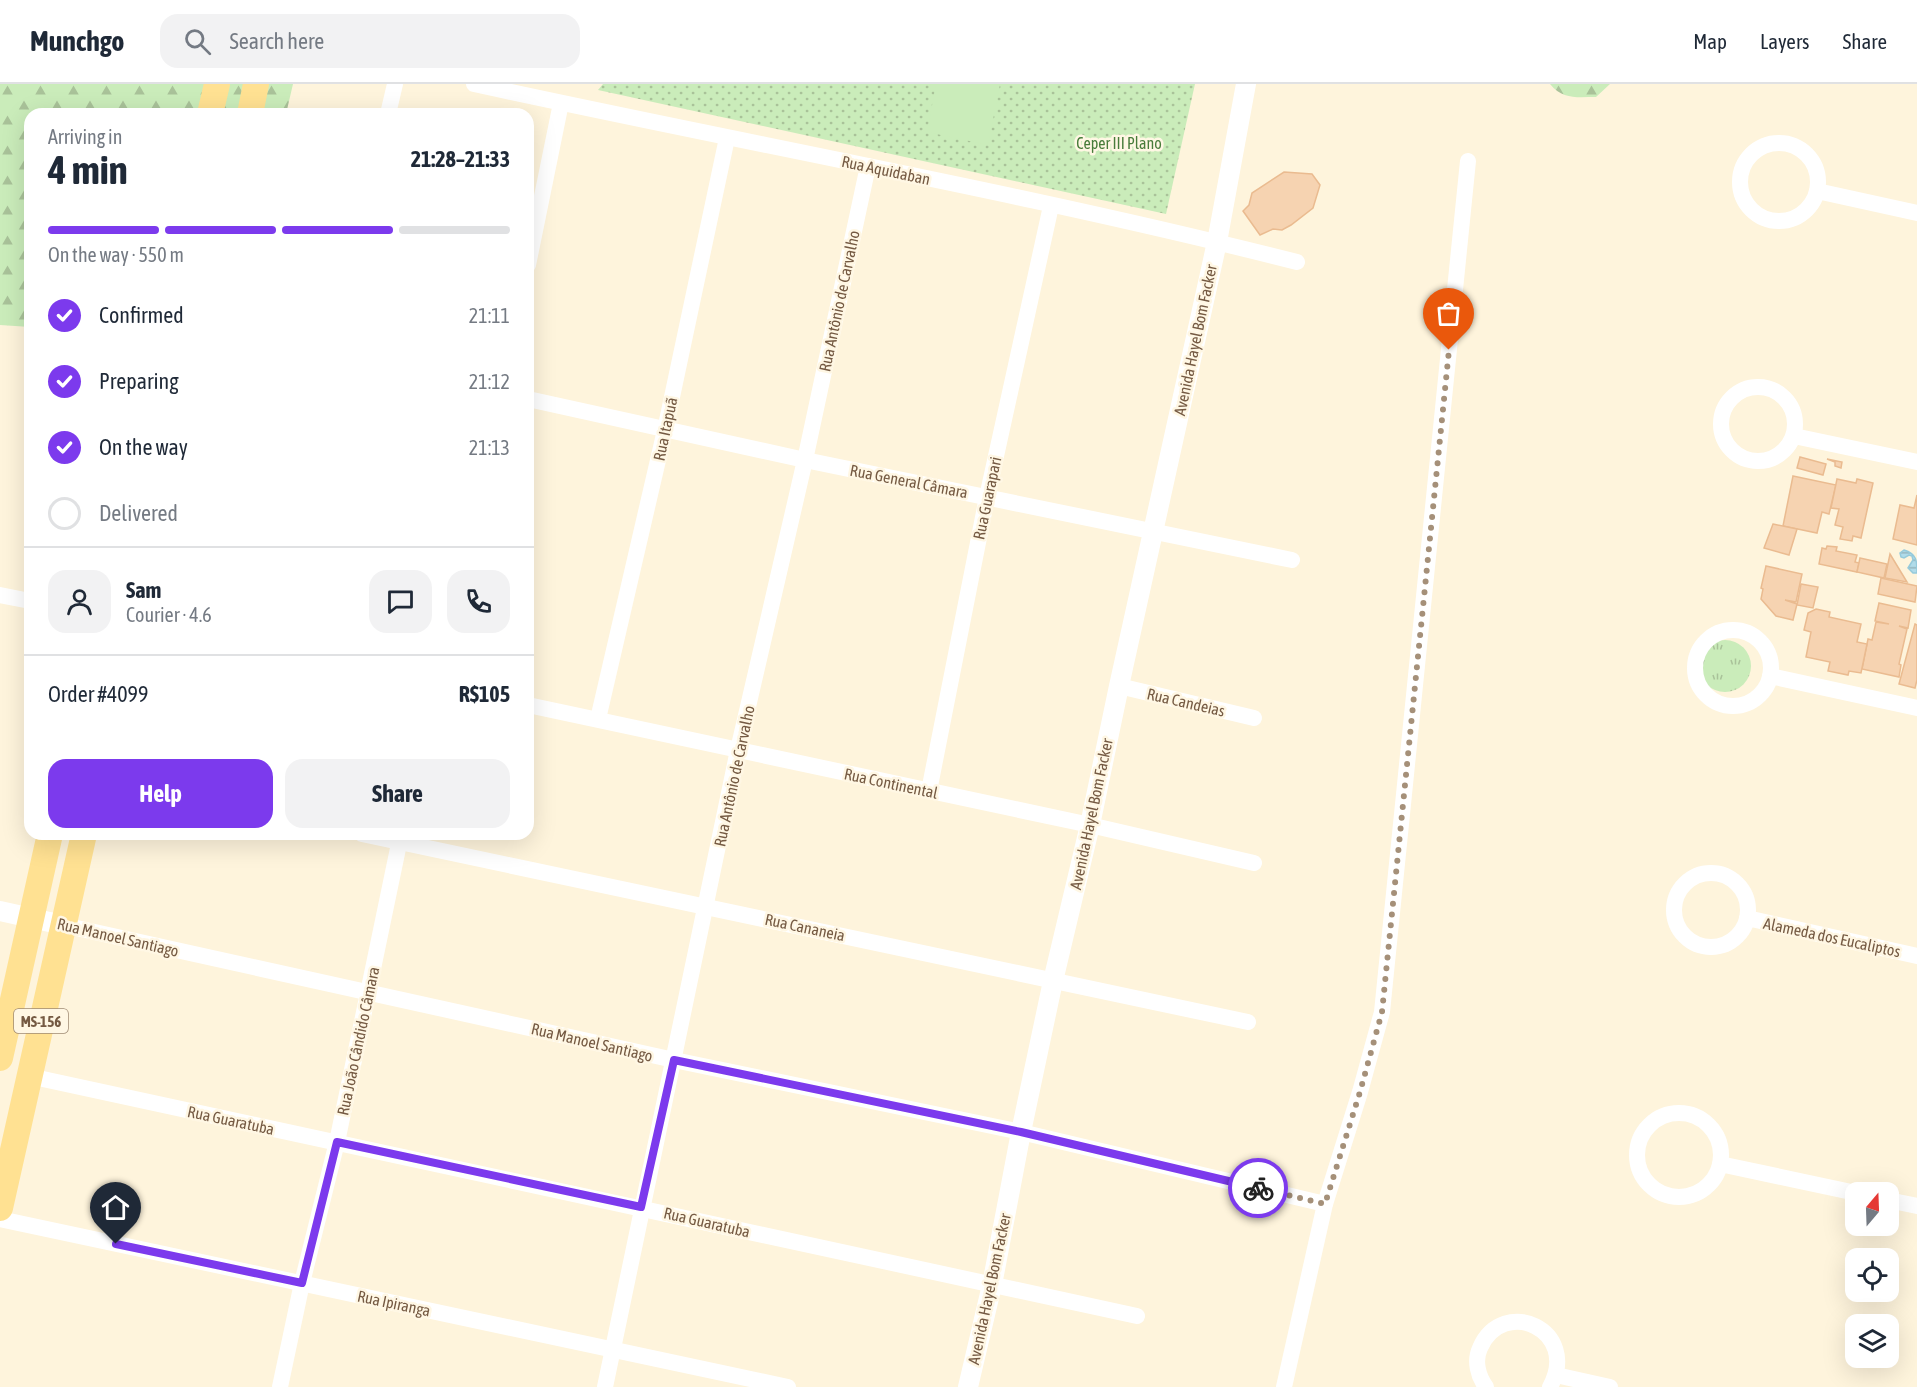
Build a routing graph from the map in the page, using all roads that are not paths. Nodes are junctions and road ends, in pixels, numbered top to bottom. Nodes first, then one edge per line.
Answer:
1 (217, 84) edge
2 (256, 84) edge
3 (394, 84) edge
4 (474, 84) edge
5 (1246, 84) edge
6 (561, 103) junction
7 (211, 108) edge
8 (251, 108) edge
9 (389, 108) edge
10 (727, 138) junction
11 (1468, 161) dead end
12 (868, 166) junction
13 (1817, 191) junction
14 (1051, 206) junction
15 (1917, 213) edge
16 (534, 236) edge
17 (1217, 242) junction
18 (1297, 262) dead end
19 (534, 400) edge
20 (665, 430) junction
21 (1794, 435) junction
22 (805, 460) junction
23 (1917, 462) edge
24 (987, 497) junction
25 (1153, 532) junction
26 (1292, 560) dead end
27 (0, 596) edge
28 (24, 600) edge
29 (1770, 676) junction
30 (1119, 686) junction
31 (534, 706) edge
32 (1917, 708) edge
33 (1254, 718) dead end
34 (598, 720) junction
35 (738, 750) junction
36 (929, 791) junction
37 (1090, 825) junction
38 (49, 840) edge
39 (83, 840) edge
40 (400, 840) edge
41 (409, 840) edge
42 (1254, 863) dead end
43 (706, 906) junction
44 (0, 911) edge
45 (31, 917) junction
46 (1747, 918) junction
47 (63, 925) junction
48 (1917, 956) edge
49 (1053, 981) junction
50 (368, 992) junction
51 (1248, 1022) dead end
52 (0, 1058) edge
53 (674, 1060) junction
54 (29, 1076) junction
55 (1021, 1132) junction
56 (337, 1142) junction
57 (1720, 1164) junction
58 (1845, 1191) edge
59 (1899, 1202) edge
60 (1325, 1204) junction
61 (1917, 1206) edge
62 (641, 1207) junction
63 (0, 1208) edge
64 (0, 1219) edge
65 (302, 1283) junction
66 (992, 1285) junction
67 (1137, 1316) dead end
68 (613, 1350) junction
69 (1553, 1381) edge
70 (280, 1387) edge
71 (605, 1387) edge
72 (788, 1387) edge
73 (968, 1387) edge
74 (1284, 1387) edge
75 (1486, 1387) edge
76 (1610, 1387) edge

1 - 7 main road
2 - 8 main road
3 - 9 street
4 - 6 street, Rua Aquidaban
5 - 17 street, Avenida Hayel Bom Facker
6 - 10 street, Rua Aquidaban
6 - 16 street
10 - 12 street, Rua Aquidaban
10 - 20 street, Rua Itapuã
11 - 60 street
12 - 14 street, Rua Aquidaban
12 - 22 street, Rua Antônio de Carvalho
13 - 13 street
13 - 15 street
14 - 17 street, Rua Aquidaban
14 - 24 street, Rua Guarapari
17 - 18 street, Rua Aquidaban
17 - 25 street, Avenida Hayel Bom Facker
19 - 20 street, Rua General Câmara
20 - 22 street, Rua General Câmara
20 - 34 street, Rua Itapuã
21 - 21 street
21 - 23 street
22 - 24 street, Rua General Câmara
22 - 35 street, Rua Antônio de Carvalho
24 - 25 street, Rua General Câmara
24 - 36 street, Rua Guarapari
25 - 26 street, Rua General Câmara
25 - 30 street, Avenida Hayel Bom Facker
27 - 28 street
29 - 29 street
29 - 32 street
30 - 33 street, Rua Candeias
30 - 37 street, Avenida Hayel Bom Facker
31 - 34 street, Rua Continental
34 - 35 street, Rua Continental
35 - 36 street, Rua Continental
35 - 43 street, Rua Antônio de Carvalho
36 - 37 street, Rua Continental
37 - 42 street, Rua Continental
37 - 49 street, Avenida Hayel Bom Facker
38 - 45 main road
39 - 47 main road, MS-156
40 - 50 street, Rua João Cândido Câmara
41 - 43 street, Rua Cananeia
43 - 49 street, Rua Cananeia
43 - 53 street, Rua Antônio de Carvalho
44 - 45 street, Rua Manoel Santiago
45 - 47 street, Rua Manoel Santiago
45 - 52 main road
46 - 46 street, Alameda dos Eucaliptos
46 - 48 street, Alameda dos Eucaliptos
47 - 50 street, Rua Manoel Santiago
47 - 54 main road, MS-156
49 - 51 street, Rua Cananeia
49 - 55 street, Avenida Hayel Bom Facker
50 - 53 street, Rua Manoel Santiago
50 - 56 street, Rua João Cândido Câmara
53 - 55 street, Rua Manoel Santiago
53 - 62 street, Rua Antônio de Carvalho
54 - 56 street, Rua Guaratuba
54 - 63 main road, MS-156
55 - 60 street, Rua Manoel Santiago
55 - 66 street, Avenida Hayel Bom Facker
56 - 62 street, Rua Guaratuba
56 - 65 street, Rua João Cândido Câmara
57 - 57 street
57 - 58 street
59 - 61 street
60 - 74 street
62 - 66 street, Rua Guaratuba
62 - 68 street, Rua Antônio de Carvalho
64 - 65 street, Rua Ipiranga
65 - 68 street, Rua Ipiranga
65 - 70 street, Rua João Cândido Câmara
66 - 67 street, Rua Guaratuba
66 - 73 street, Avenida Hayel Bom Facker
68 - 71 street, Rua Antônio de Carvalho
68 - 72 street, Rua Ipiranga
69 - 75 street
69 - 76 street

